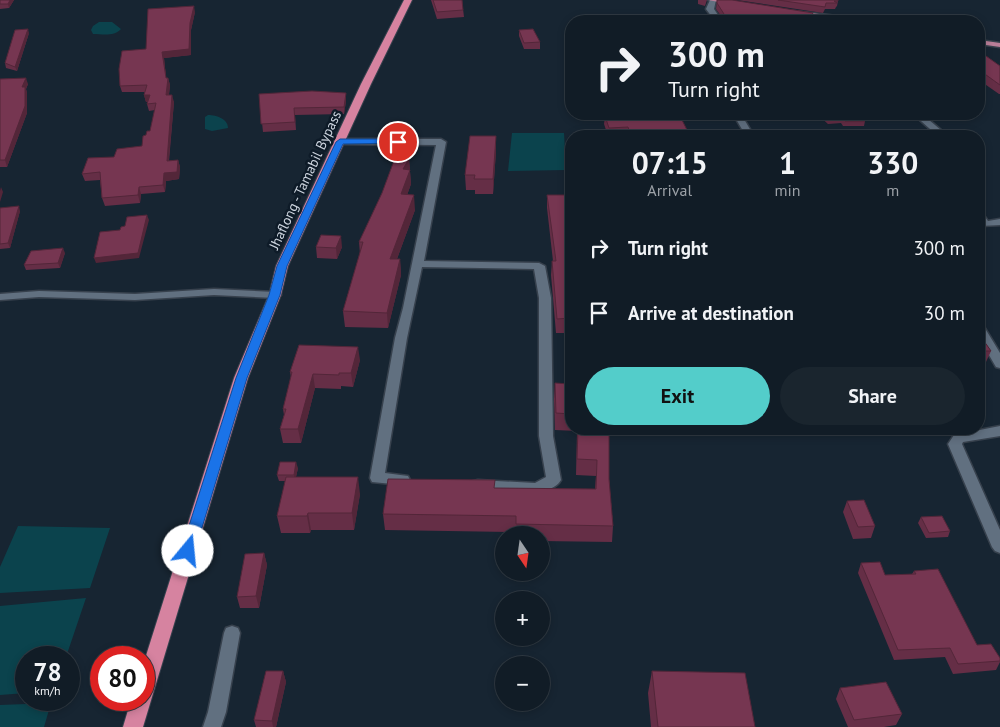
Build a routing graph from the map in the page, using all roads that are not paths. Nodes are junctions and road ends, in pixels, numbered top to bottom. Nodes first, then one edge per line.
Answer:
1 (408, 0) edge
2 (712, 0) edge
3 (726, 0) edge
4 (714, 15) edge
5 (812, 15) edge
6 (818, 15) edge
7 (985, 41) edge
8 (1000, 44) edge
9 (924, 120) edge
10 (936, 130) edge
11 (340, 142) junction
12 (985, 221) edge
13 (1000, 222) edge
14 (418, 264) junction
15 (274, 295) junction
16 (0, 297) edge
17 (985, 338) edge
18 (1000, 364) edge
19 (1000, 431) edge
20 (985, 434) edge
21 (977, 435) edge
22 (413, 481) edge
23 (468, 485) edge
24 (1000, 547) edge
25 (232, 634) dead end
26 (155, 657) edge
27 (138, 711) edge
28 (133, 727) edge
29 (212, 727) edge

1 - 11 highway, Jhaflong - Tamabil Bypass
2 - 3 main road
2 - 4 street
5 - 6 main road
7 - 8 main road
9 - 10 street
11 - 14 street
11 - 15 highway, Jhaflong - Tamabil Bypass
12 - 13 street
14 - 22 street
14 - 23 street
15 - 16 street
15 - 26 highway, Jhaflong - Tamabil Bypass
17 - 18 street
19 - 20 street
21 - 24 street
25 - 29 street
27 - 28 highway

